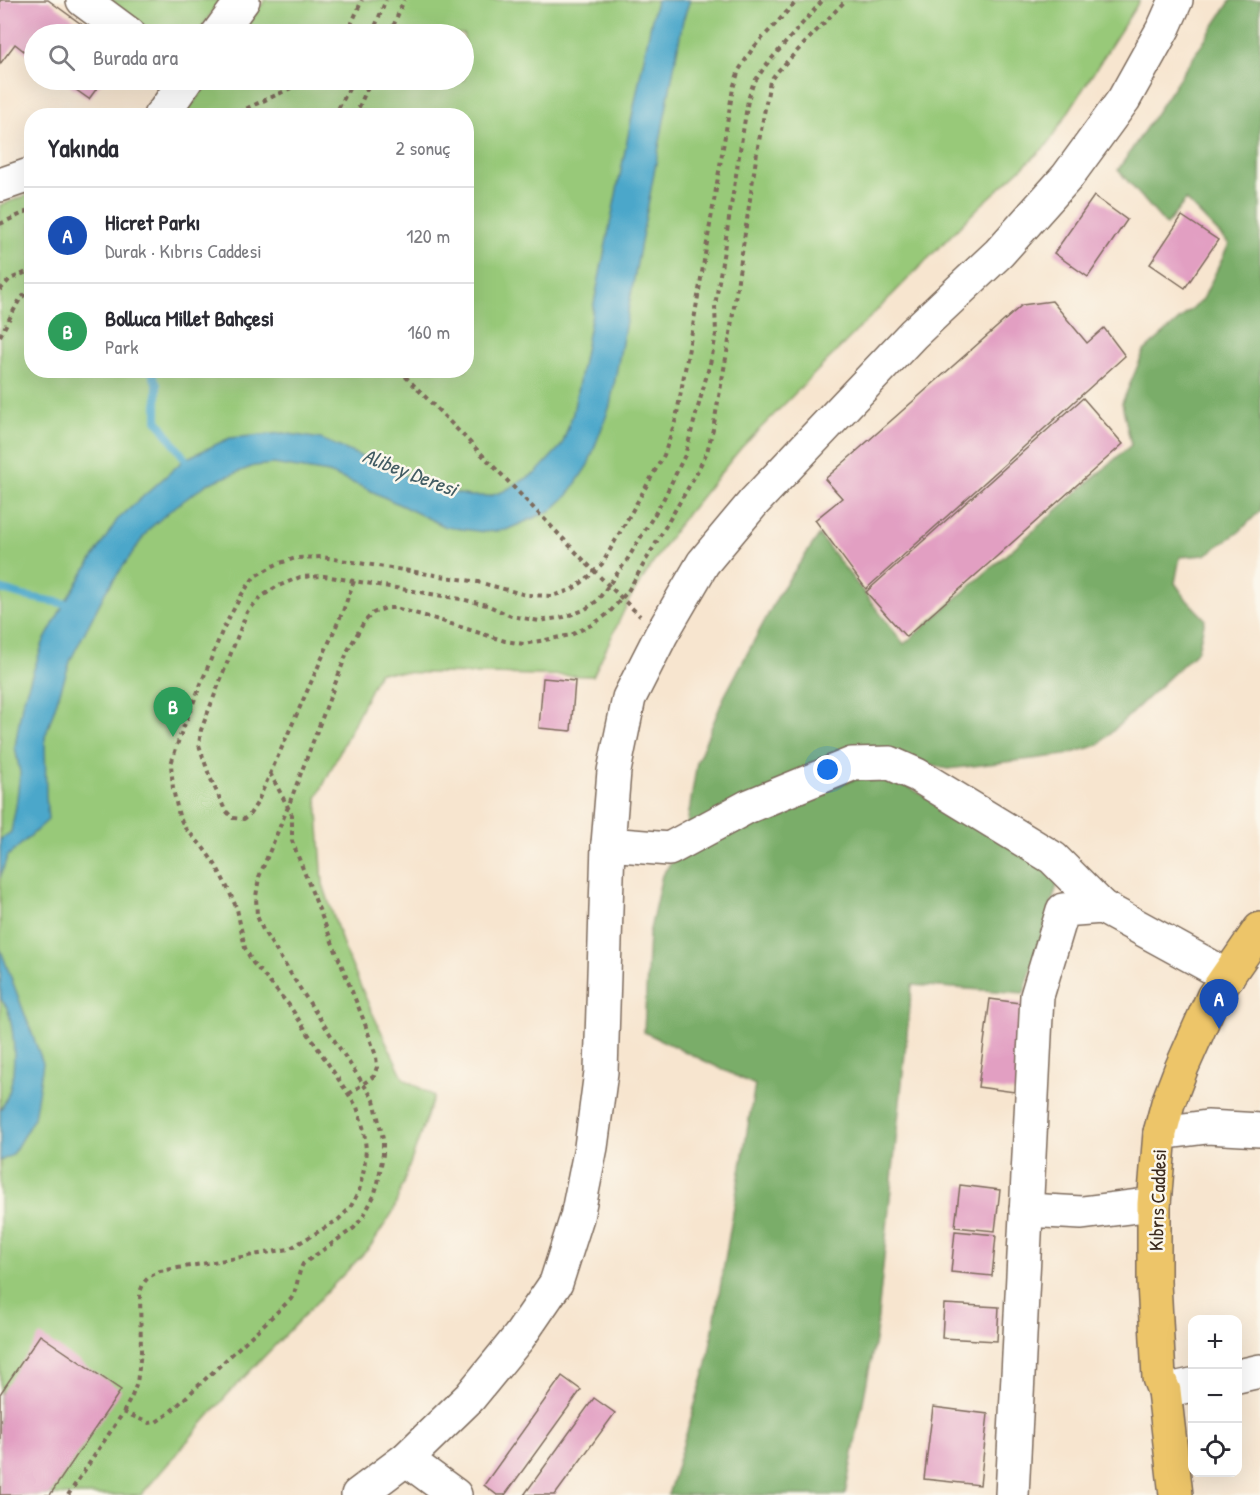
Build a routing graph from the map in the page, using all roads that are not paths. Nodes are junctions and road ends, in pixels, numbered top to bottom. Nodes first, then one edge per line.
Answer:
1 (83, 0) edge
2 (243, 0) edge
3 (1176, 0) edge
4 (115, 24) edge
5 (225, 24) edge
6 (179, 90) edge
7 (167, 108) edge
8 (24, 177) edge
9 (0, 185) edge
10 (608, 844) junction
11 (1102, 907) junction
12 (1260, 929) edge
13 (1228, 976) junction
14 (1260, 1130) edge
15 (1160, 1133) junction
16 (1154, 1204) junction
17 (1026, 1210) junction
18 (1260, 1371) edge
19 (1242, 1375) edge
20 (1178, 1388) edge
21 (406, 1459) junction
22 (358, 1495) edge
23 (455, 1495) edge
24 (1012, 1495) edge
25 (1176, 1495) edge

1 - 4 street
2 - 5 street
3 - 10 street
6 - 7 street
8 - 9 street
10 - 11 street
10 - 21 street
11 - 13 street
11 - 17 street
12 - 13 main road, Kıbrıs Caddesi
13 - 15 main road, Kıbrıs Caddesi
14 - 15 street
15 - 16 main road, Kıbrıs Caddesi
16 - 17 street
16 - 20 main road, Kıbrıs Caddesi
17 - 24 street
18 - 19 street
20 - 25 main road, Kıbrıs Caddesi
21 - 22 street
21 - 23 street

